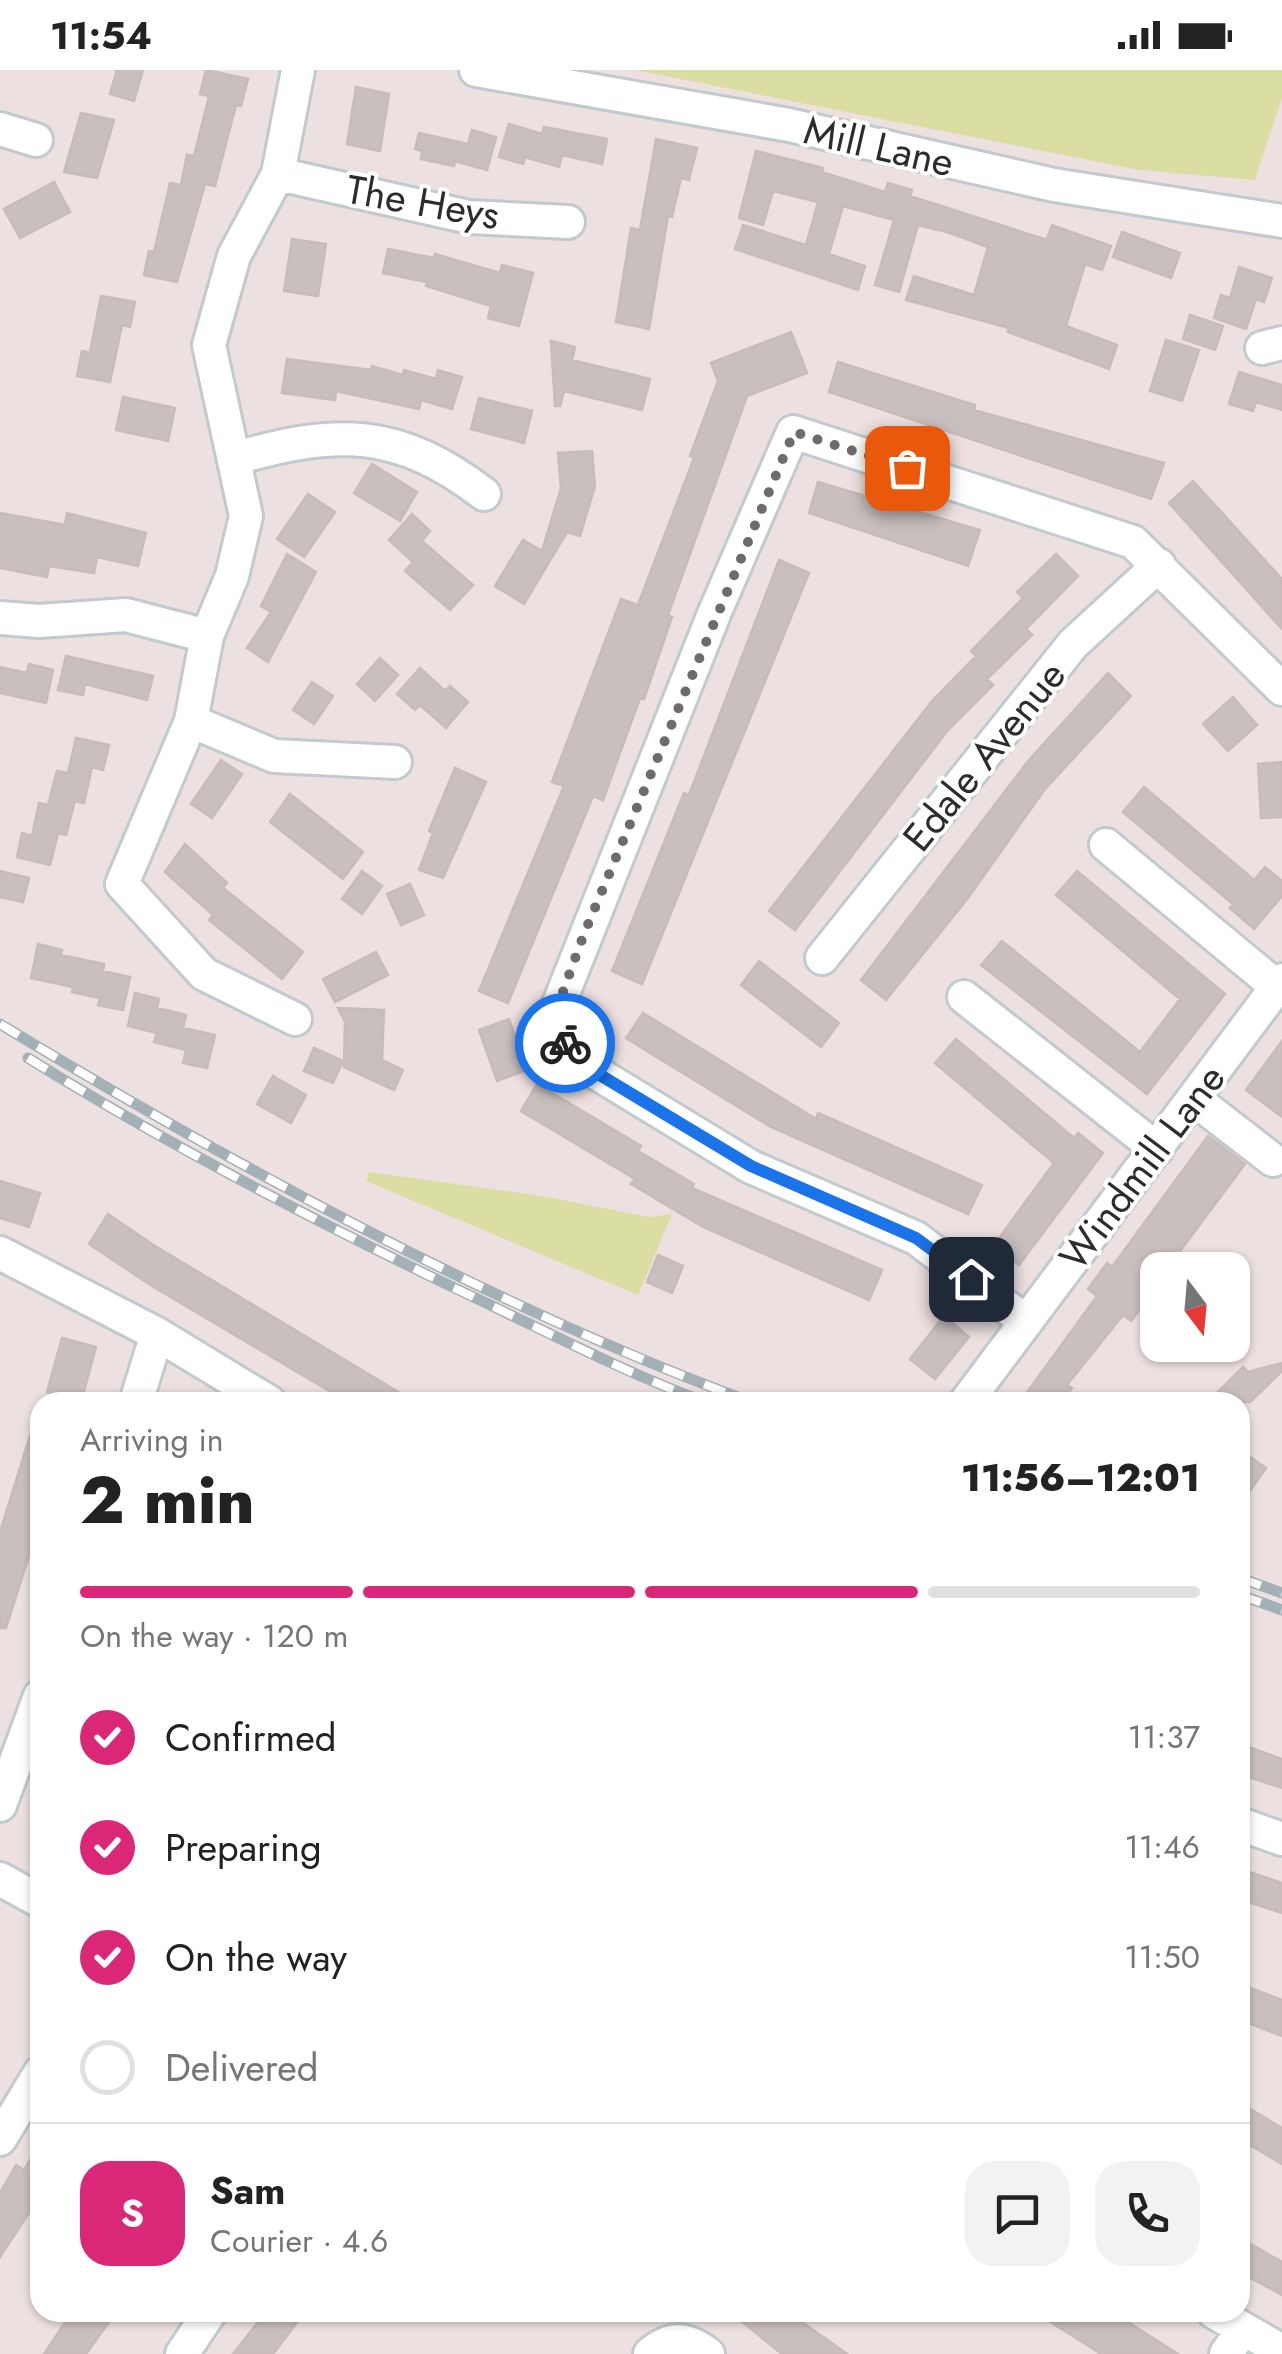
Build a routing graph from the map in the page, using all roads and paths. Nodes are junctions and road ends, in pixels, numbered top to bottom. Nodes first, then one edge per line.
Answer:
1 (298, 70) edge
2 (476, 70) edge
3 (0, 130) edge
4 (36, 140) dead end
5 (278, 174) junction
6 (1282, 220) edge
7 (568, 222) dead end
8 (236, 458) junction
9 (484, 494) dead end
10 (1160, 565) junction
11 (0, 618) edge
12 (207, 636) junction
13 (1282, 690) edge
14 (191, 721) junction
15 (395, 762) dead end
16 (1106, 845) dead end
17 (822, 958) dead end
18 (1280, 983) edge
19 (964, 997) dead end
20 (294, 1019) dead end
21 (1194, 1098) junction
22 (1157, 1149) junction
23 (1273, 1160) dead end
24 (0, 1253) edge
25 (1025, 1321) junction
26 (157, 1334) junction
27 (139, 1392) edge
28 (253, 1392) edge
29 (973, 1392) edge
30 (30, 1723) edge
31 (0, 1805) edge
32 (1250, 1827) edge
33 (1282, 1838) edge
34 (0, 1879) edge
35 (30, 1896) edge
36 (30, 2090) edge
37 (0, 2139) edge
38 (203, 2322) edge
39 (1234, 2342) edge
40 (700, 2348) edge
41 (1282, 2351) edge
42 (182, 2354) edge
43 (650, 2354) edge

1 - 5 street
2 - 6 street, Mill Lane
3 - 4 street
5 - 7 street, The Heys
5 - 8 street
8 - 9 street
8 - 12 street
10 - 13 street
10 - 17 street, Edale Avenue
10 - 25 street
11 - 12 street
12 - 14 street
14 - 15 street
14 - 20 street
16 - 18 street
18 - 21 street, Windmill Lane
19 - 22 street
21 - 22 street, Windmill Lane
21 - 23 street
22 - 25 street, Windmill Lane
24 - 26 street
25 - 29 street, Windmill Lane
26 - 27 street
26 - 28 street
30 - 31 street
32 - 33 street
34 - 35 street
36 - 37 street
38 - 42 street
39 - 41 street
40 - 43 street

